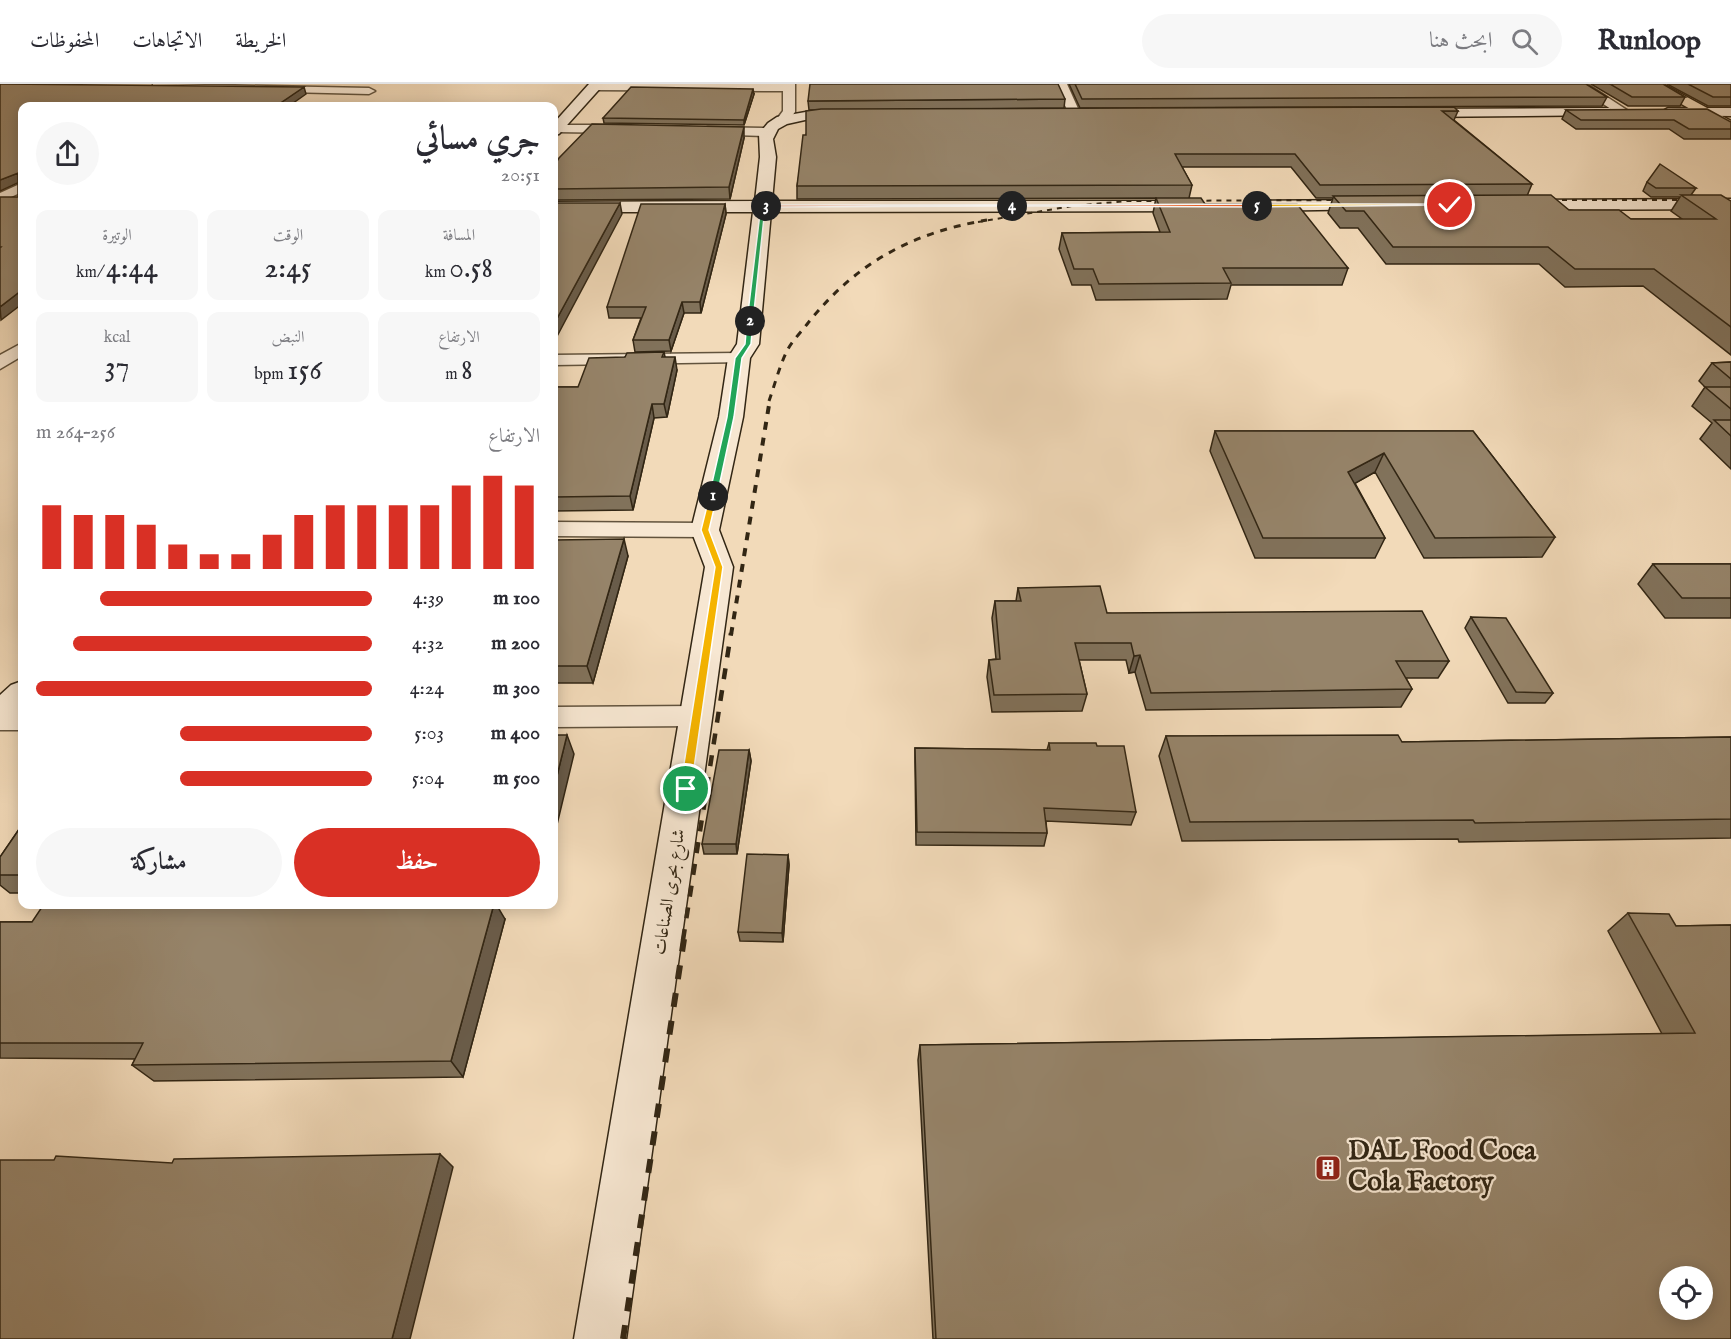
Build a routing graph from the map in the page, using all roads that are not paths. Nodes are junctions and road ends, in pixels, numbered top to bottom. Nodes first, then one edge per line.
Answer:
1 (380, 84) edge
2 (1061, 84) edge
3 (1653, 84) edge
4 (1673, 84) edge
5 (223, 85) edge
6 (596, 85) edge
7 (1576, 85) edge
8 (140, 86) edge
9 (789, 86) edge
10 (369, 92) junction
11 (194, 102) edge
12 (356, 102) dead end
13 (1624, 112) junction
14 (1396, 113) edge
15 (879, 115) edge
16 (1064, 115) joint
17 (1099, 115) edge
18 (1724, 116) edge
19 (558, 126) edge
20 (775, 126) junction
21 (558, 129) edge
22 (638, 130) edge
23 (697, 131) edge
24 (18, 189) edge
25 (0, 198) edge
26 (18, 199) edge
27 (1731, 204) edge
28 (1394, 205) edge
29 (1497, 205) edge
30 (763, 206) junction
31 (1211, 206) edge
32 (1234, 206) edge
33 (558, 207) edge
34 (18, 351) edge
35 (739, 358) junction
36 (558, 360) edge
37 (0, 364) edge
38 (558, 529) edge
39 (705, 530) junction
40 (18, 698) edge
41 (558, 717) edge
42 (697, 717) junction
43 (0, 718) edge
44 (18, 720) edge
45 (600, 1339) edge

1 - 10 street
2 - 16 street
3 - 18 main road
4 - 18 main road
5 - 8 street
5 - 10 street
5 - 11 street
6 - 9 street
6 - 19 street
7 - 13 street
9 - 20 street
10 - 12 street
13 - 14 street
13 - 18 street
15 - 20 street
16 - 17 street
20 - 23 street
20 - 30 street
21 - 22 street
24 - 25 street
25 - 26 street
27 - 29 street
28 - 32 street
30 - 31 street
30 - 33 street
30 - 35 street
34 - 37 street
35 - 36 street
35 - 39 street
38 - 39 street
39 - 42 street, شارع بحرى الصناعات
40 - 43 street
41 - 42 street
42 - 45 street, شارع بحرى الصناعات
43 - 44 street

